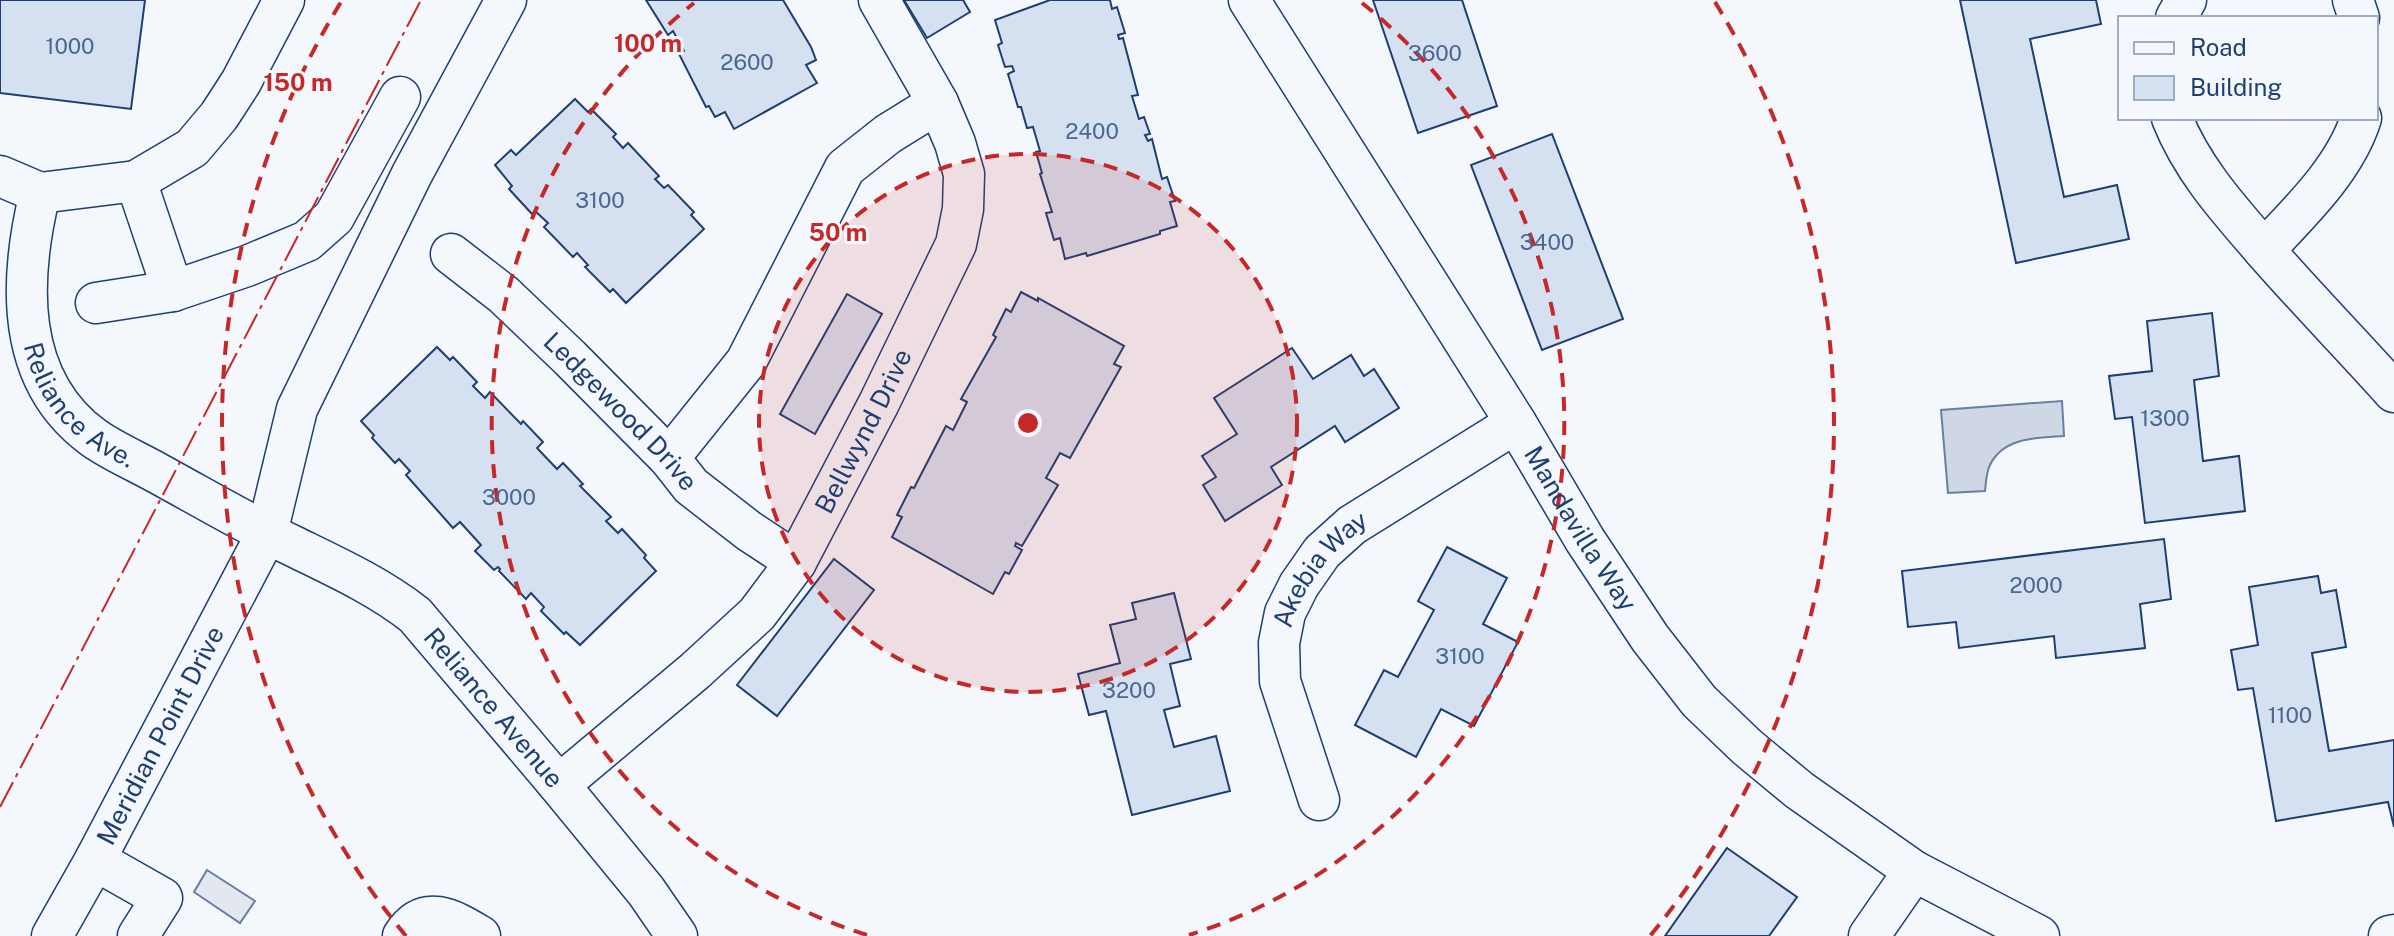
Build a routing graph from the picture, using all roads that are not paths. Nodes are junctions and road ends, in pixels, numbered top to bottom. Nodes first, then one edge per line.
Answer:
1 (284, 0) edge
2 (506, 0) edge
3 (879, 0) edge
4 (1249, 0) edge
5 (400, 97) dead end
6 (938, 103) junction
7 (2173, 120) edge
8 (2360, 120) edge
9 (0, 176) edge
10 (136, 181) junction
11 (40, 193) junction
12 (2264, 250) junction
13 (451, 254) dead end
14 (173, 291) junction
15 (96, 303) dead end
16 (2394, 392) edge
17 (1516, 423) junction
18 (669, 458) junction
19 (267, 533) junction
20 (796, 562) junction
21 (559, 785) junction
22 (1319, 800) dead end
23 (95, 860) junction
24 (1914, 871) junction
25 (52, 936) edge
26 (138, 936) edge
27 (403, 936) edge
28 (480, 936) edge
29 (677, 936) edge
30 (1869, 936) edge
31 (2039, 936) edge

1 - 10 street
2 - 19 street, Meridian Point Drive
3 - 6 street, Bellwynd Drive
4 - 17 street, Mandavilla Way
5 - 14 street
6 - 18 street
6 - 20 street, Bellwynd Drive
7 - 12 street
8 - 12 street
9 - 11 street
10 - 11 street
10 - 14 street
11 - 19 street, Reliance Ave.
12 - 16 street
13 - 18 street, Ledgewood Drive
14 - 15 street
17 - 22 street, Akebia Way
17 - 24 street, Mandavilla Way
18 - 20 street, Ledgewood Drive
19 - 21 street, Reliance Avenue
19 - 23 street, Meridian Point Drive
20 - 21 street, Bellwynd Drive
21 - 29 street, Reliance Avenue
23 - 25 street, Meridian Point Drive
23 - 26 street
24 - 30 street
24 - 31 street, Mandavilla Way
27 - 28 street

